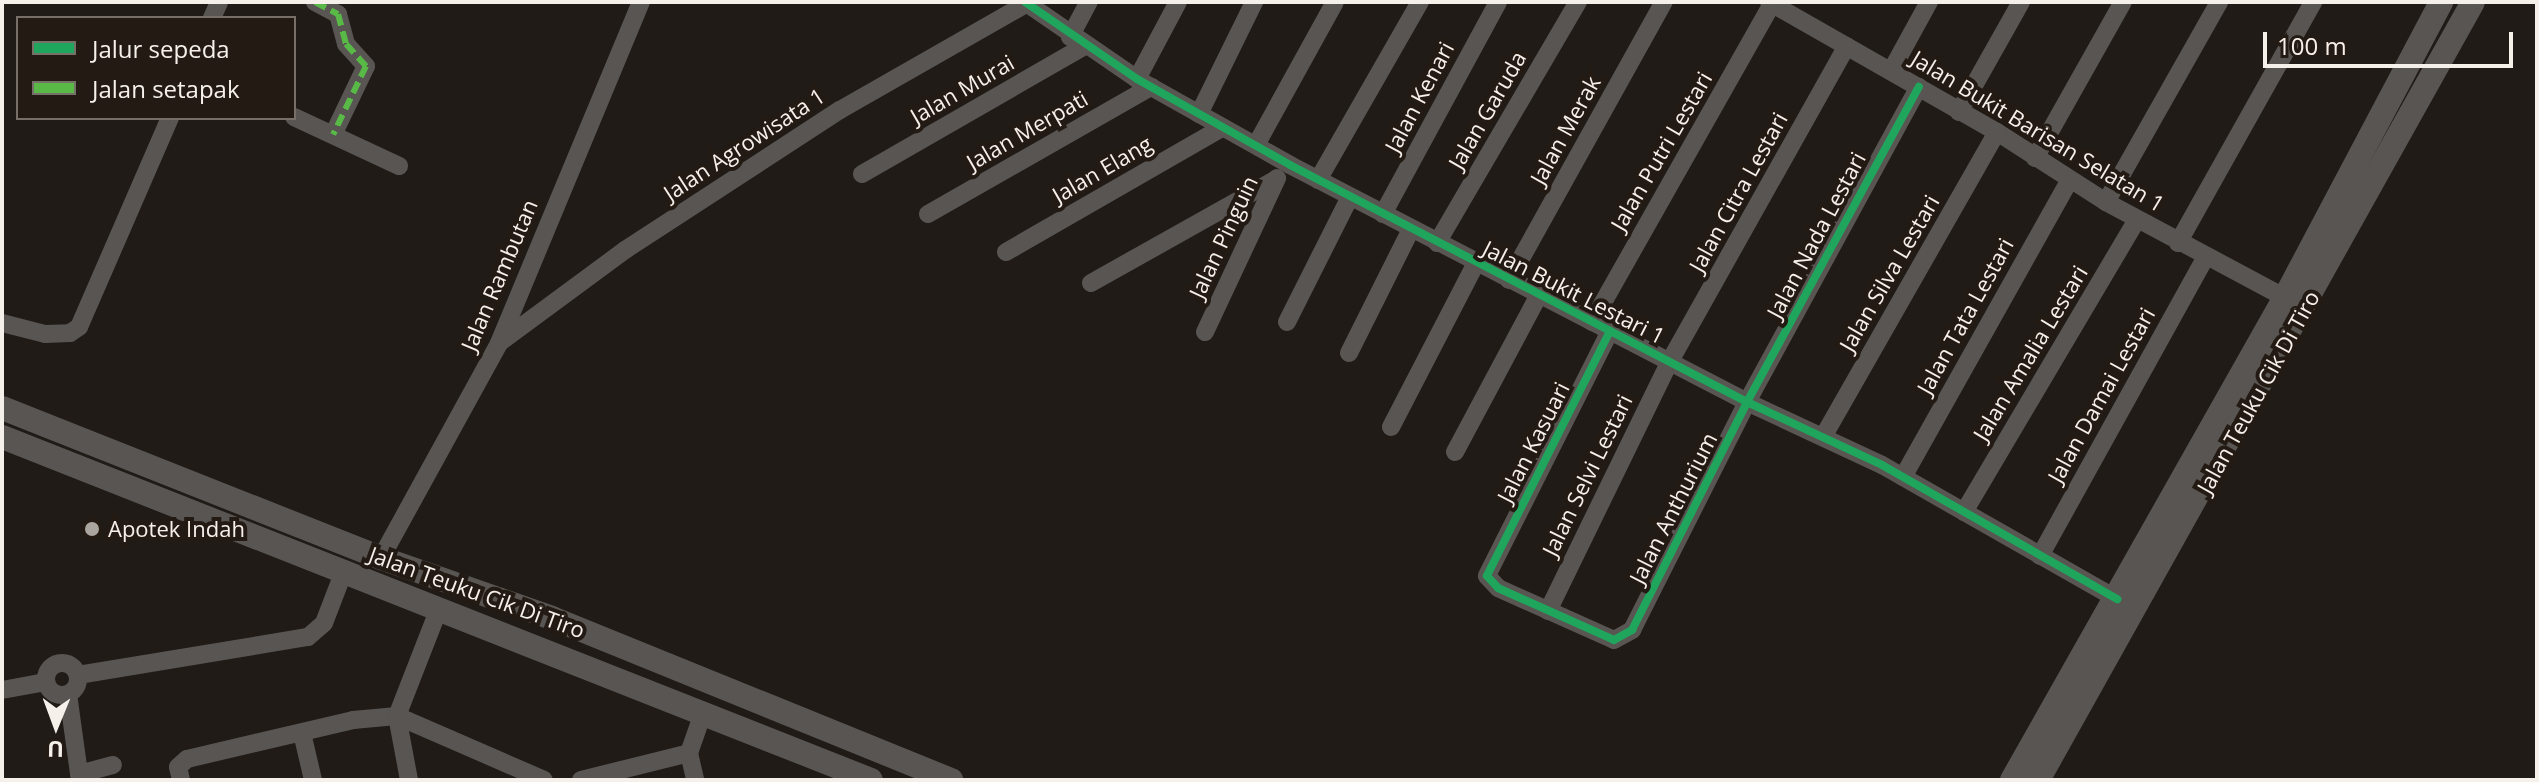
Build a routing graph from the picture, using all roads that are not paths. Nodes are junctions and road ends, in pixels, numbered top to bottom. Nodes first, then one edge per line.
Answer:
1 (315, 2) edge
2 (641, 2) edge
3 (1027, 2) edge
4 (1089, 2) edge
5 (1178, 2) edge
6 (1254, 2) edge
7 (1335, 2) edge
8 (1420, 2) edge
9 (1498, 2) edge
10 (1578, 2) edge
11 (1664, 2) edge
12 (2021, 2) edge
13 (2123, 2) edge
14 (2219, 2) edge
15 (2313, 2) edge
16 (2441, 2) edge
17 (2473, 2) edge
18 (1771, 3) edge
19 (1926, 3) edge
20 (1078, 42) junction
21 (1847, 46) junction
22 (1891, 71) junction
23 (1144, 83) junction
24 (1919, 87) junction
25 (1959, 112) junction
26 (1199, 114) junction
27 (296, 118) edge
28 (169, 120) edge
29 (1223, 127) junction
30 (1997, 132) junction
31 (333, 135) junction
32 (1256, 145) junction
33 (2035, 158) junction
34 (1290, 165) junction
35 (399, 166) dead end
36 (862, 174) dead end
37 (1276, 179) junction
38 (1318, 180) junction
39 (2070, 180) junction
40 (1350, 197) junction
41 (2106, 202) junction
42 (928, 214) dead end
43 (1383, 214) junction
44 (2137, 219) junction
45 (1411, 229) junction
46 (1437, 243) junction
47 (2178, 243) junction
48 (1006, 252) dead end
49 (2205, 258) junction
50 (1476, 263) junction
51 (1509, 280) junction
52 (1091, 283) dead end
53 (1539, 295) junction
54 (2294, 303) junction
55 (1287, 322) dead end
56 (1592, 322) junction
57 (2, 323) edge
58 (1610, 331) junction
59 (1205, 332) dead end
60 (499, 343) junction
61 (1349, 353) dead end
62 (1670, 361) junction
63 (1747, 402) junction
64 (2, 408) edge
65 (1391, 427) dead end
66 (2, 437) edge
67 (1823, 437) junction
68 (1455, 452) dead end
69 (1903, 477) junction
70 (208, 488) junction
71 (269, 512) junction
72 (1964, 512) junction
73 (199, 513) junction
74 (259, 537) junction
75 (2040, 556) junction
76 (381, 558) junction
77 (344, 571) junction
78 (2117, 599) junction
79 (1548, 611) junction
80 (437, 612) junction
81 (78, 675) junction
82 (46, 682) junction
83 (2, 690) edge
84 (68, 694) junction
85 (397, 716) junction
86 (702, 717) junction
87 (787, 717) junction
88 (302, 733) junction
89 (783, 745) junction
90 (689, 753) junction
91 (113, 765) dead end
92 (79, 777) edge
93 (593, 779) edge
94 (181, 780) edge
95 (313, 780) edge
96 (409, 780) edge
97 (544, 780) edge
98 (695, 780) edge
99 (871, 780) edge
100 (951, 780) edge
101 (2012, 780) edge
102 (2038, 780) edge

1 - 31 street
2 - 60 street, Jalan Rambutan
3 - 20 street, Jalan Bukit Lestari 1
3 - 60 street, Jalan Agrowisata 1
4 - 20 street
5 - 23 street
6 - 26 street
7 - 32 street
8 - 38 street
9 - 43 street, Jalan Kenari
10 - 46 street, Jalan Garuda
11 - 51 street, Jalan Merak
12 - 25 street
13 - 33 street
14 - 41 street
15 - 47 street
16 - 54 street, Jalan Teuku Cik Di Tiro
17 - 54 street, Jalan Teuku Cik Di Tiro
18 - 21 street, Jalan Bukit Barisan Selatan 1
18 - 56 street, Jalan Putri Lestari
19 - 22 street
20 - 23 street, Jalan Bukit Lestari 1
20 - 36 street, Jalan Murai
21 - 22 street, Jalan Bukit Barisan Selatan 1
21 - 62 street, Jalan Citra Lestari
22 - 24 street, Jalan Bukit Barisan Selatan 1
23 - 26 street, Jalan Bukit Lestari 1
23 - 42 street, Jalan Merpati
24 - 25 street, Jalan Bukit Barisan Selatan 1
24 - 63 street, Jalan Nada Lestari
25 - 30 street, Jalan Bukit Barisan Selatan 1
26 - 29 street, Jalan Bukit Lestari 1
27 - 31 street
28 - 57 street
29 - 32 street, Jalan Bukit Lestari 1
29 - 48 street, Jalan Elang
30 - 33 street, Jalan Bukit Barisan Selatan 1
30 - 67 street, Jalan Silva Lestari
31 - 35 street
32 - 34 street, Jalan Bukit Lestari 1
33 - 39 street, Jalan Bukit Barisan Selatan 1
34 - 37 street, Jalan Pinguin
34 - 38 street, Jalan Bukit Lestari 1
37 - 52 street
37 - 59 street, Jalan Pinguin
38 - 40 street, Jalan Bukit Lestari 1
39 - 41 street, Jalan Bukit Barisan Selatan 1
39 - 69 street, Jalan Tata Lestari
40 - 43 street, Jalan Bukit Lestari 1
40 - 55 street
41 - 44 street, Jalan Bukit Barisan Selatan 1
43 - 45 street, Jalan Bukit Lestari 1
44 - 47 street, Jalan Bukit Barisan Selatan 1
44 - 72 street, Jalan Amalia Lestari
45 - 46 street, Jalan Bukit Lestari 1
45 - 61 street
46 - 50 street, Jalan Bukit Lestari 1
47 - 49 street, Jalan Bukit Barisan Selatan 1
49 - 54 street, Jalan Bukit Barisan Selatan 1
49 - 75 street, Jalan Damai Lestari
50 - 51 street, Jalan Bukit Lestari 1
50 - 65 street
51 - 53 street, Jalan Bukit Lestari 1
53 - 56 street, Jalan Bukit Lestari 1
53 - 68 street
54 - 78 street, Jalan Teuku Cik Di Tiro
54 - 102 street, Jalan Teuku Cik Di Tiro
56 - 58 street, Jalan Bukit Lestari 1
58 - 62 street, Jalan Bukit Lestari 1
58 - 79 street, Jalan Kasuari
60 - 76 street, Jalan Rambutan
62 - 63 street, Jalan Bukit Lestari 1
62 - 79 street, Jalan Selvi Lestari
63 - 67 street, Jalan Bukit Lestari 1
63 - 79 street, Jalan Anthurium
64 - 70 street, Jalan Teuku Cik Di Tiro
66 - 73 street, Jalan Teuku Cik Di Tiro
67 - 69 street, Jalan Bukit Lestari 1
69 - 72 street, Jalan Bukit Lestari 1
70 - 71 street, Jalan Teuku Cik Di Tiro
70 - 73 street
71 - 74 street
71 - 76 street, Jalan Teuku Cik Di Tiro
72 - 75 street, Jalan Bukit Lestari 1
73 - 74 street, Jalan Teuku Cik Di Tiro
74 - 77 street, Jalan Teuku Cik Di Tiro
75 - 78 street, Jalan Bukit Lestari 1
76 - 87 street, Jalan Teuku Cik Di Tiro
77 - 80 street, Jalan Teuku Cik Di Tiro
77 - 81 street
78 - 101 street, Jalan Teuku Cik Di Tiro
80 - 85 street
80 - 86 street, Jalan Teuku Cik Di Tiro
81 - 82 street
81 - 84 street
82 - 83 street
82 - 84 street
84 - 92 street
85 - 88 street
85 - 96 street
85 - 97 street
86 - 89 street, Jalan Teuku Cik Di Tiro
86 - 90 street
87 - 89 street
87 - 100 street, Jalan Teuku Cik Di Tiro
88 - 94 street
88 - 95 street
89 - 99 street, Jalan Teuku Cik Di Tiro
90 - 93 street
90 - 98 street
91 - 92 street

